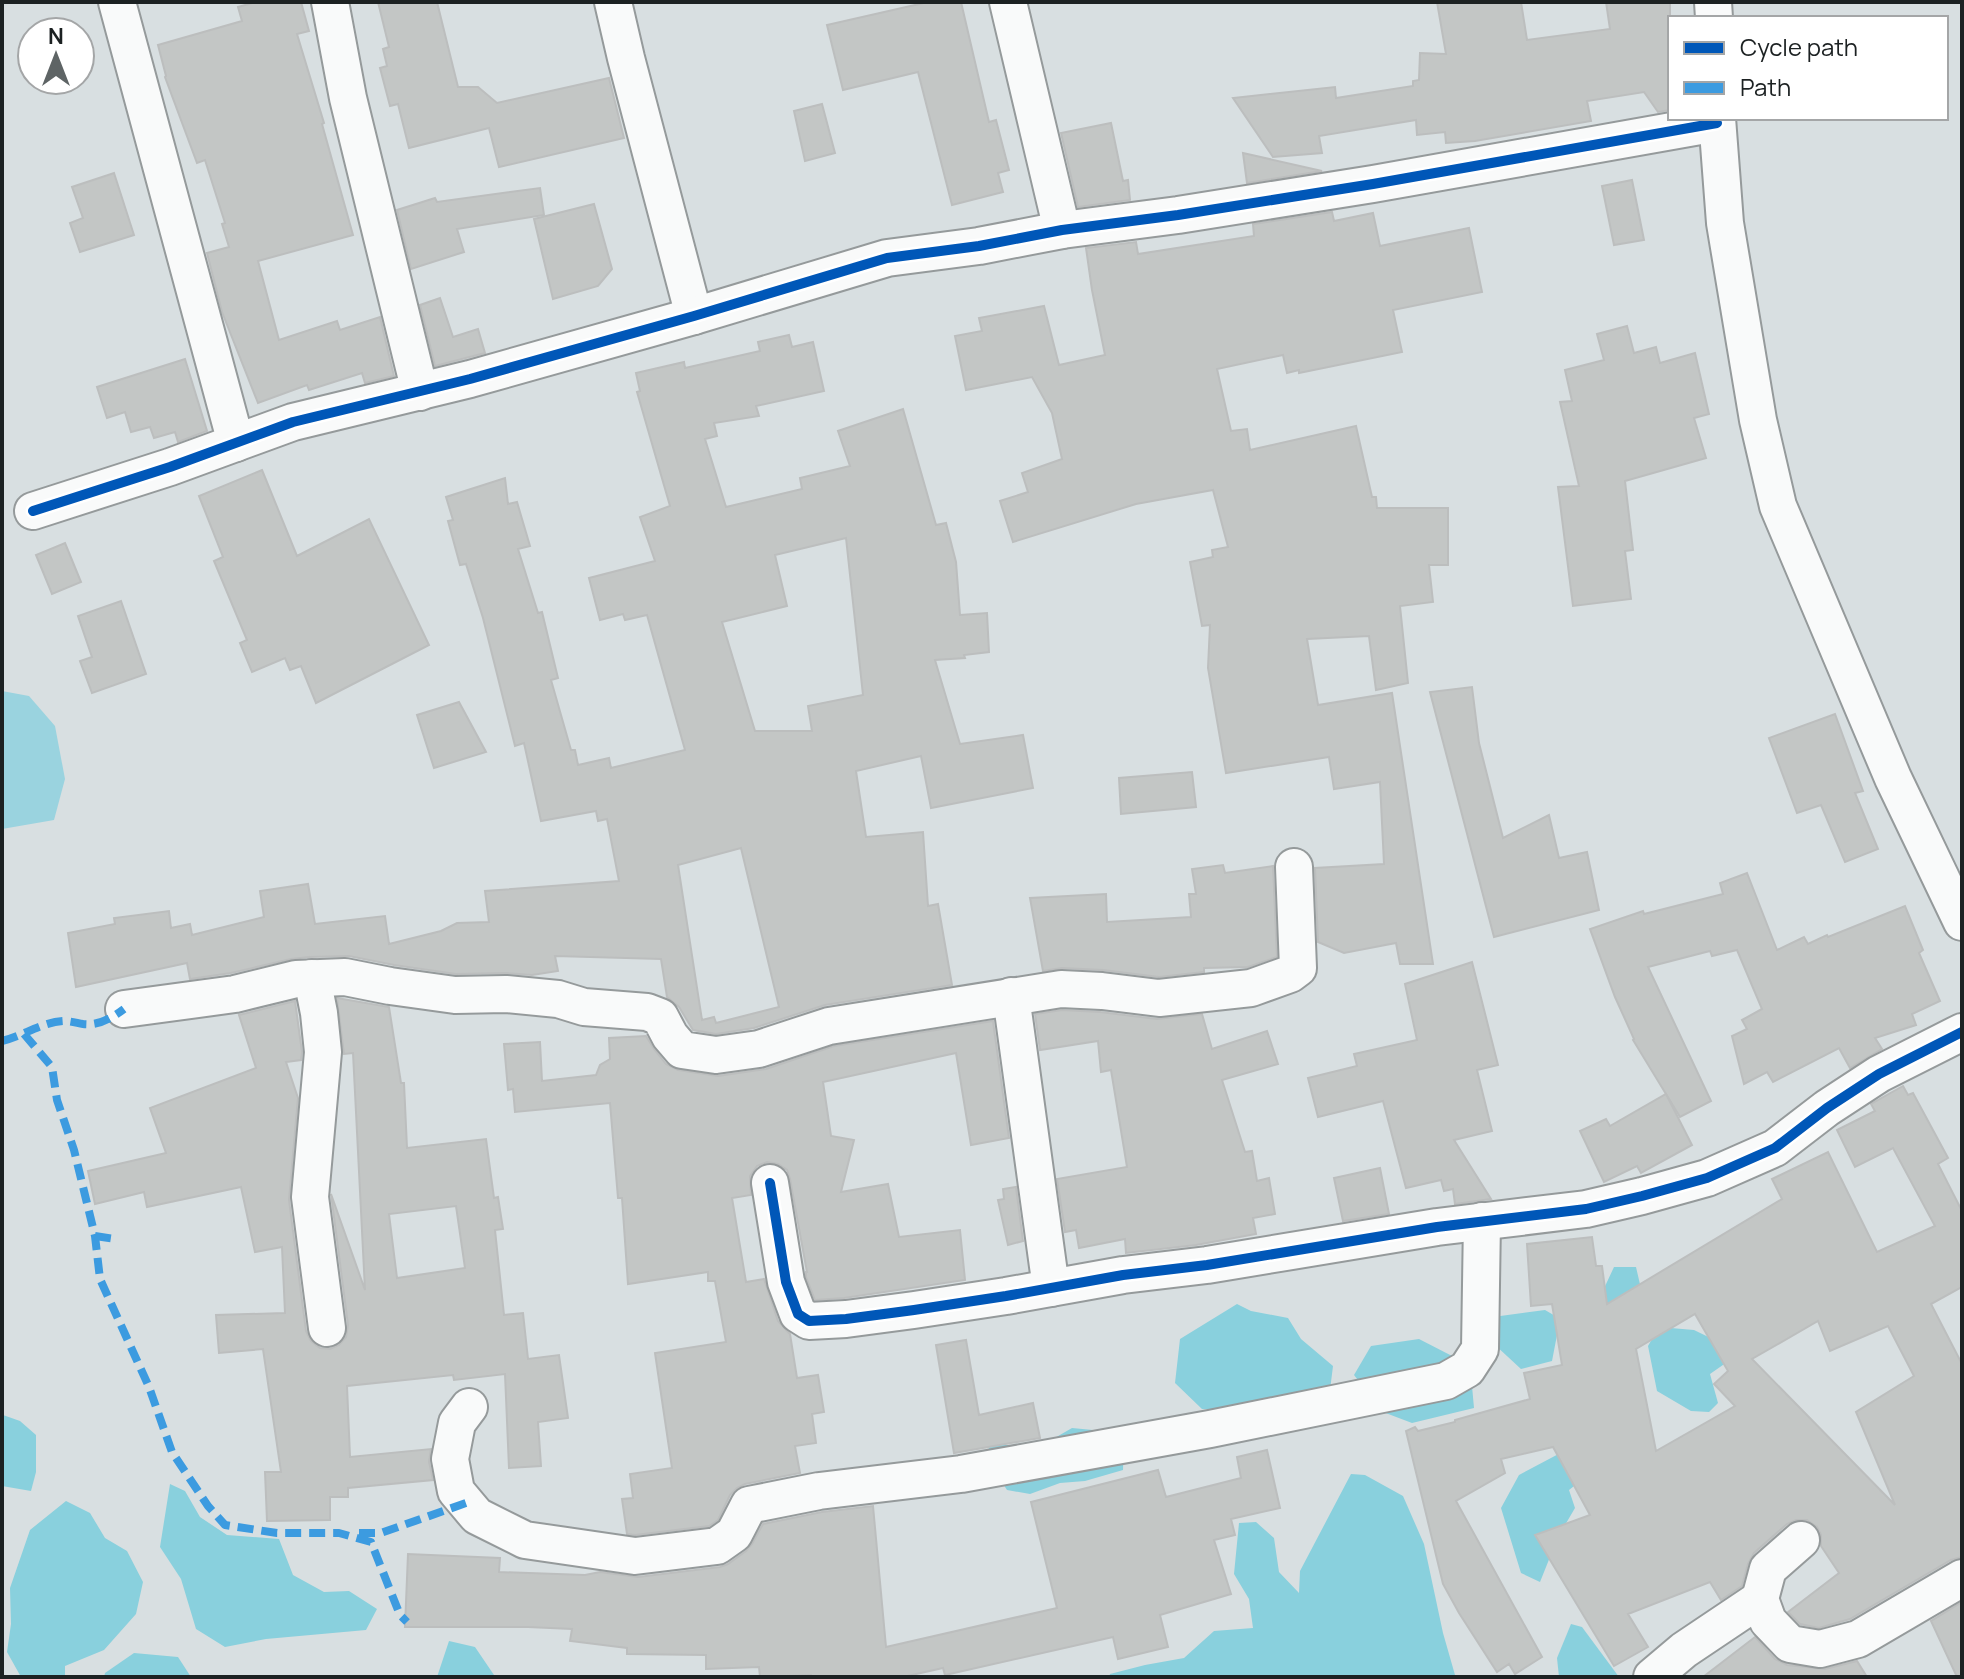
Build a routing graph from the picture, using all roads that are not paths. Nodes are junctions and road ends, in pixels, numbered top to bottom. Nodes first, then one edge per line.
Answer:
1 (117, 2) edge
2 (330, 2) edge
3 (613, 2) edge
4 (1008, 2) edge
5 (1717, 121) edge
6 (1062, 230) junction
7 (694, 316) junction
8 (420, 392) junction
9 (236, 443) junction
10 (33, 511) dead end
11 (1294, 867) dead end
12 (1962, 922) edge
13 (312, 978) junction
14 (1011, 996) junction
15 (124, 1009) dead end
16 (1962, 1032) edge
17 (770, 1183) dead end
18 (1482, 1221) junction
19 (1051, 1288) junction
20 (327, 1328) dead end
21 (469, 1407) dead end
22 (1801, 1540) dead end
23 (1962, 1578) edge
24 (1760, 1599) junction
25 (1652, 1677) edge

1 - 9 street
2 - 8 street
3 - 7 street
4 - 6 street
5 - 6 street
5 - 12 street
6 - 7 street
7 - 8 street
8 - 9 street
9 - 10 street
11 - 14 street
13 - 14 street
13 - 15 street
13 - 20 street
14 - 19 street
16 - 18 street
17 - 19 street
18 - 19 street
18 - 21 street
22 - 24 street
23 - 24 street
24 - 25 street

